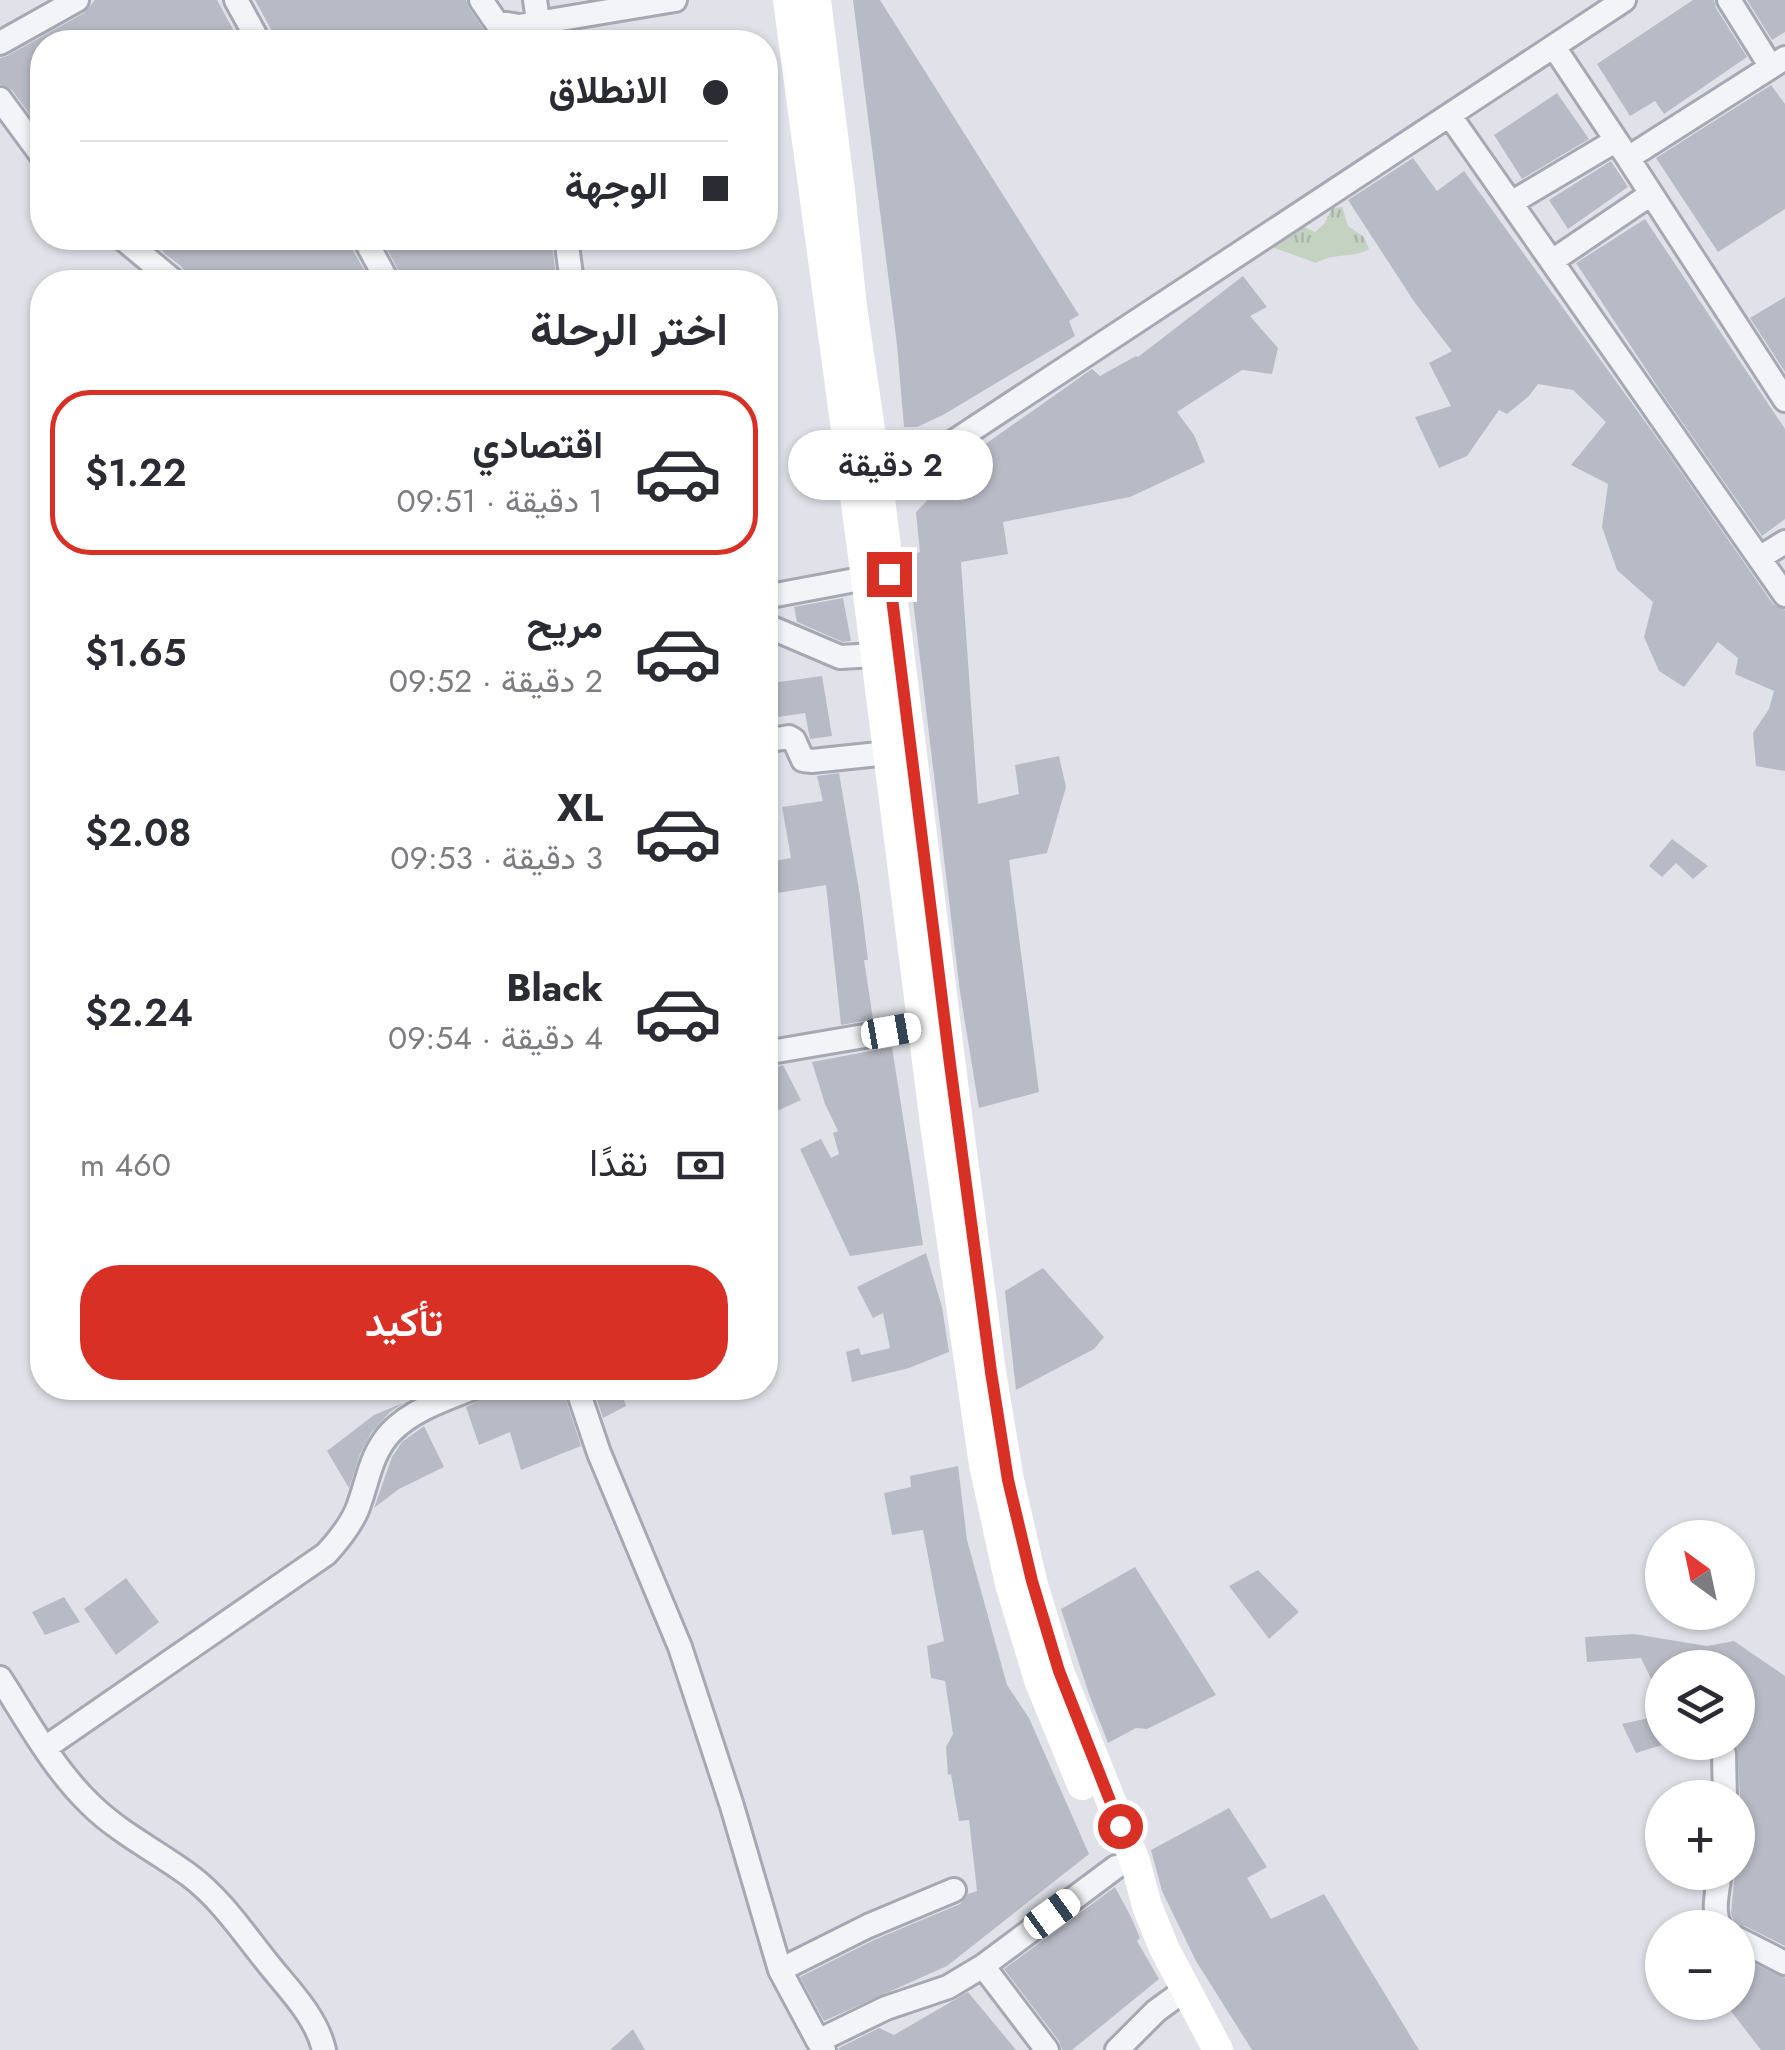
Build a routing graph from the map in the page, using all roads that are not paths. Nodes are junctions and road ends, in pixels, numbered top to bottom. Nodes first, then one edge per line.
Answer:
1 (236, 0) edge
2 (481, 0) edge
3 (675, 0) edge
4 (788, 0) edge
5 (816, 0) edge
6 (1624, 0) edge
7 (1729, 0) edge
8 (75, 1) edge
9 (538, 22) edge
10 (252, 30) edge
11 (0, 43) edge
12 (1554, 47) junction
13 (1778, 63) edge
14 (0, 98) edge
15 (1450, 116) junction
16 (30, 139) edge
17 (1621, 149) junction
18 (1651, 194) junction
19 (1511, 203) junction
20 (137, 250) edge
21 (1552, 261) junction
22 (161, 270) edge
23 (1785, 400) edge
24 (879, 491) junction
25 (1785, 542) edge
26 (1759, 558) junction
27 (866, 578) junction
28 (778, 595) edge
29 (1785, 596) edge
30 (778, 631) edge
31 (876, 656) junction
32 (778, 738) edge
33 (888, 754) junction
34 (923, 1026) junction
35 (778, 1052) edge
36 (446, 1400) edge
37 (581, 1400) edge
38 (0, 1678) edge
39 (46, 1748) junction
40 (1116, 1866) junction
41 (954, 1890) dead end
42 (1147, 1906) junction
43 (1755, 1948) edge
44 (1785, 1963) edge
45 (983, 1966) junction
46 (780, 1970) junction
47 (1186, 1990) junction
48 (821, 2046) edge
49 (324, 2050) edge
50 (1047, 2050) edge
51 (1117, 2050) edge
52 (1218, 2050) edge

1 - 10 street
2 - 9 street
3 - 9 street
4 - 27 main road
5 - 24 main road
6 - 12 street
7 - 13 street
8 - 11 street
12 - 15 street
12 - 17 street
13 - 17 street
14 - 16 street
15 - 19 street
15 - 24 street
17 - 18 street
17 - 19 street
18 - 21 street
18 - 23 street
19 - 21 street
20 - 22 street
21 - 26 street
24 - 42 main road
25 - 26 street
26 - 29 street
27 - 28 street
27 - 31 main road
30 - 31 street
31 - 33 main road
32 - 33 street
33 - 34 main road
34 - 35 street
34 - 40 main road
36 - 39 street
37 - 46 street
38 - 39 street
39 - 49 street
40 - 42 main road
40 - 45 street
41 - 46 street
42 - 47 main road
43 - 44 street
45 - 48 street
45 - 50 street
46 - 48 street
47 - 51 street
47 - 52 main road

